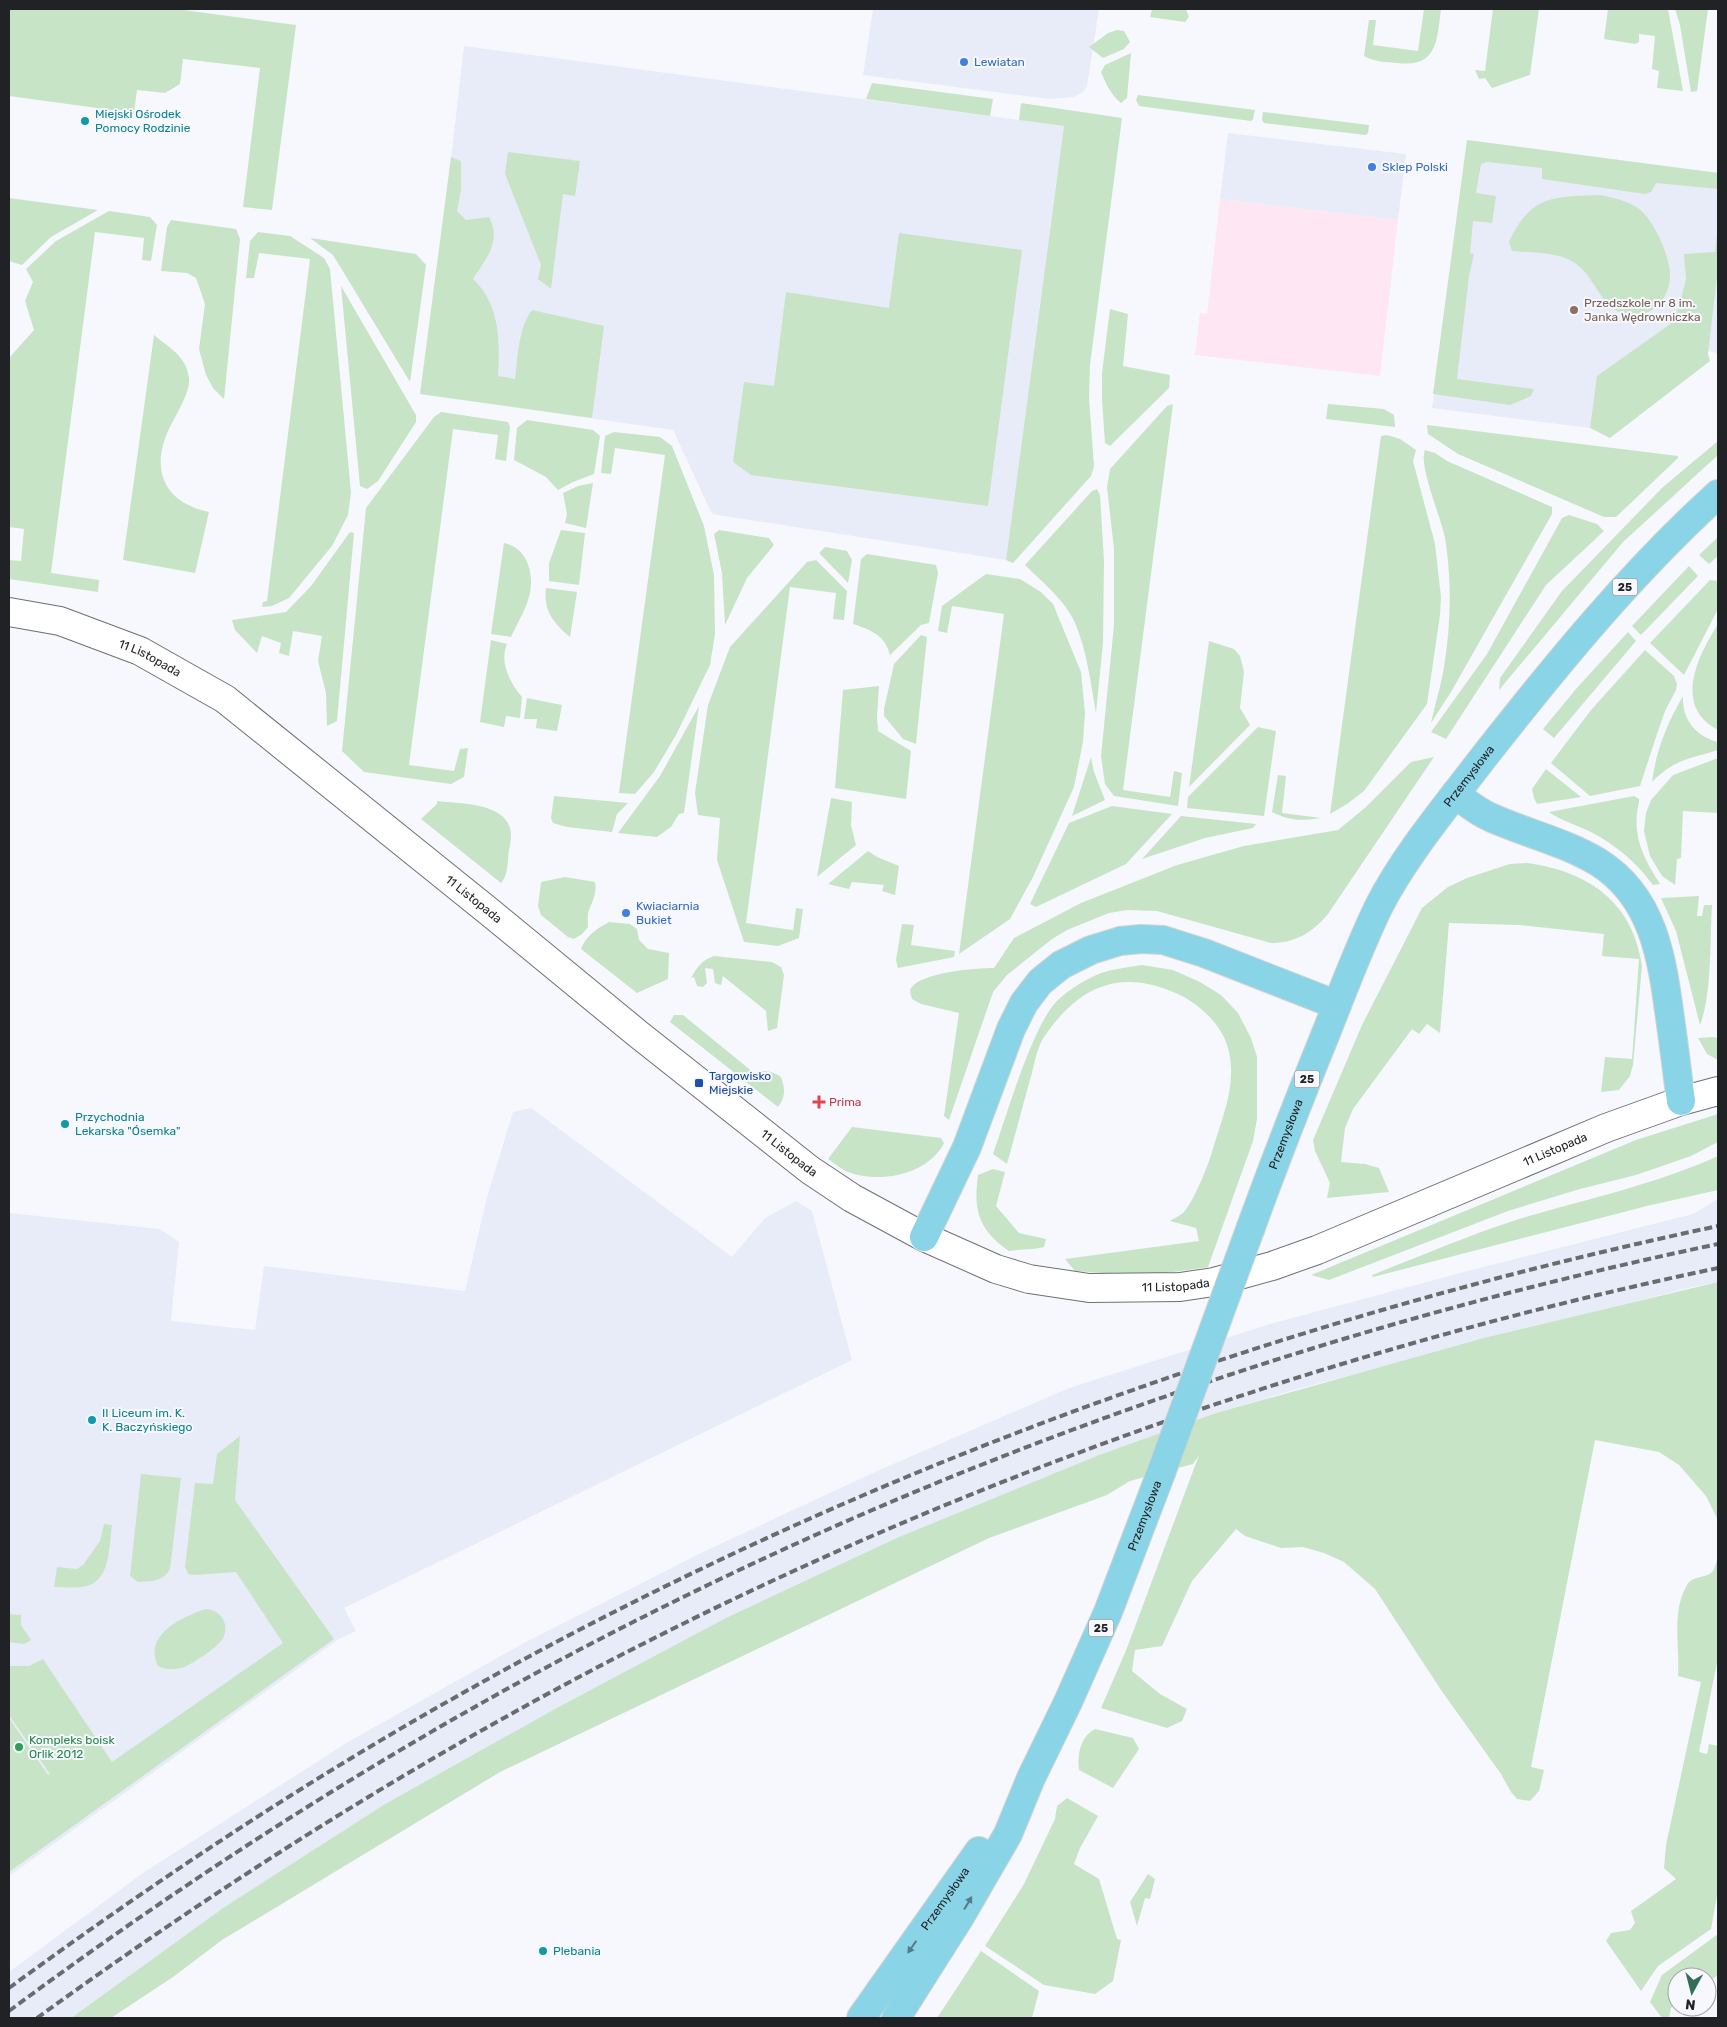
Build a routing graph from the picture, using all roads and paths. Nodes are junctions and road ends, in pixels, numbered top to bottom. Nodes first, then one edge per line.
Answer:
1 (1718, 494) edge
2 (9, 612) edge
3 (1455, 794) junction
4 (1337, 1005) junction
5 (1718, 1091) edge
6 (1681, 1100) junction
7 (924, 1237) junction
8 (1031, 1778) junction
9 (861, 2018) edge
10 (896, 2018) edge

1 - 3 main road, Przemysłowa / 25
2 - 7 street, 11 Listopada
3 - 4 main road, Przemysłowa / 25
3 - 6 main road
4 - 7 main road
4 - 8 main road, Przemysłowa / 25, bridge
5 - 6 street, 11 Listopada
6 - 7 street, 11 Listopada
8 -> 9 main road, Przemysłowa / 25
10 -> 8 main road, Przemysłowa / 25

